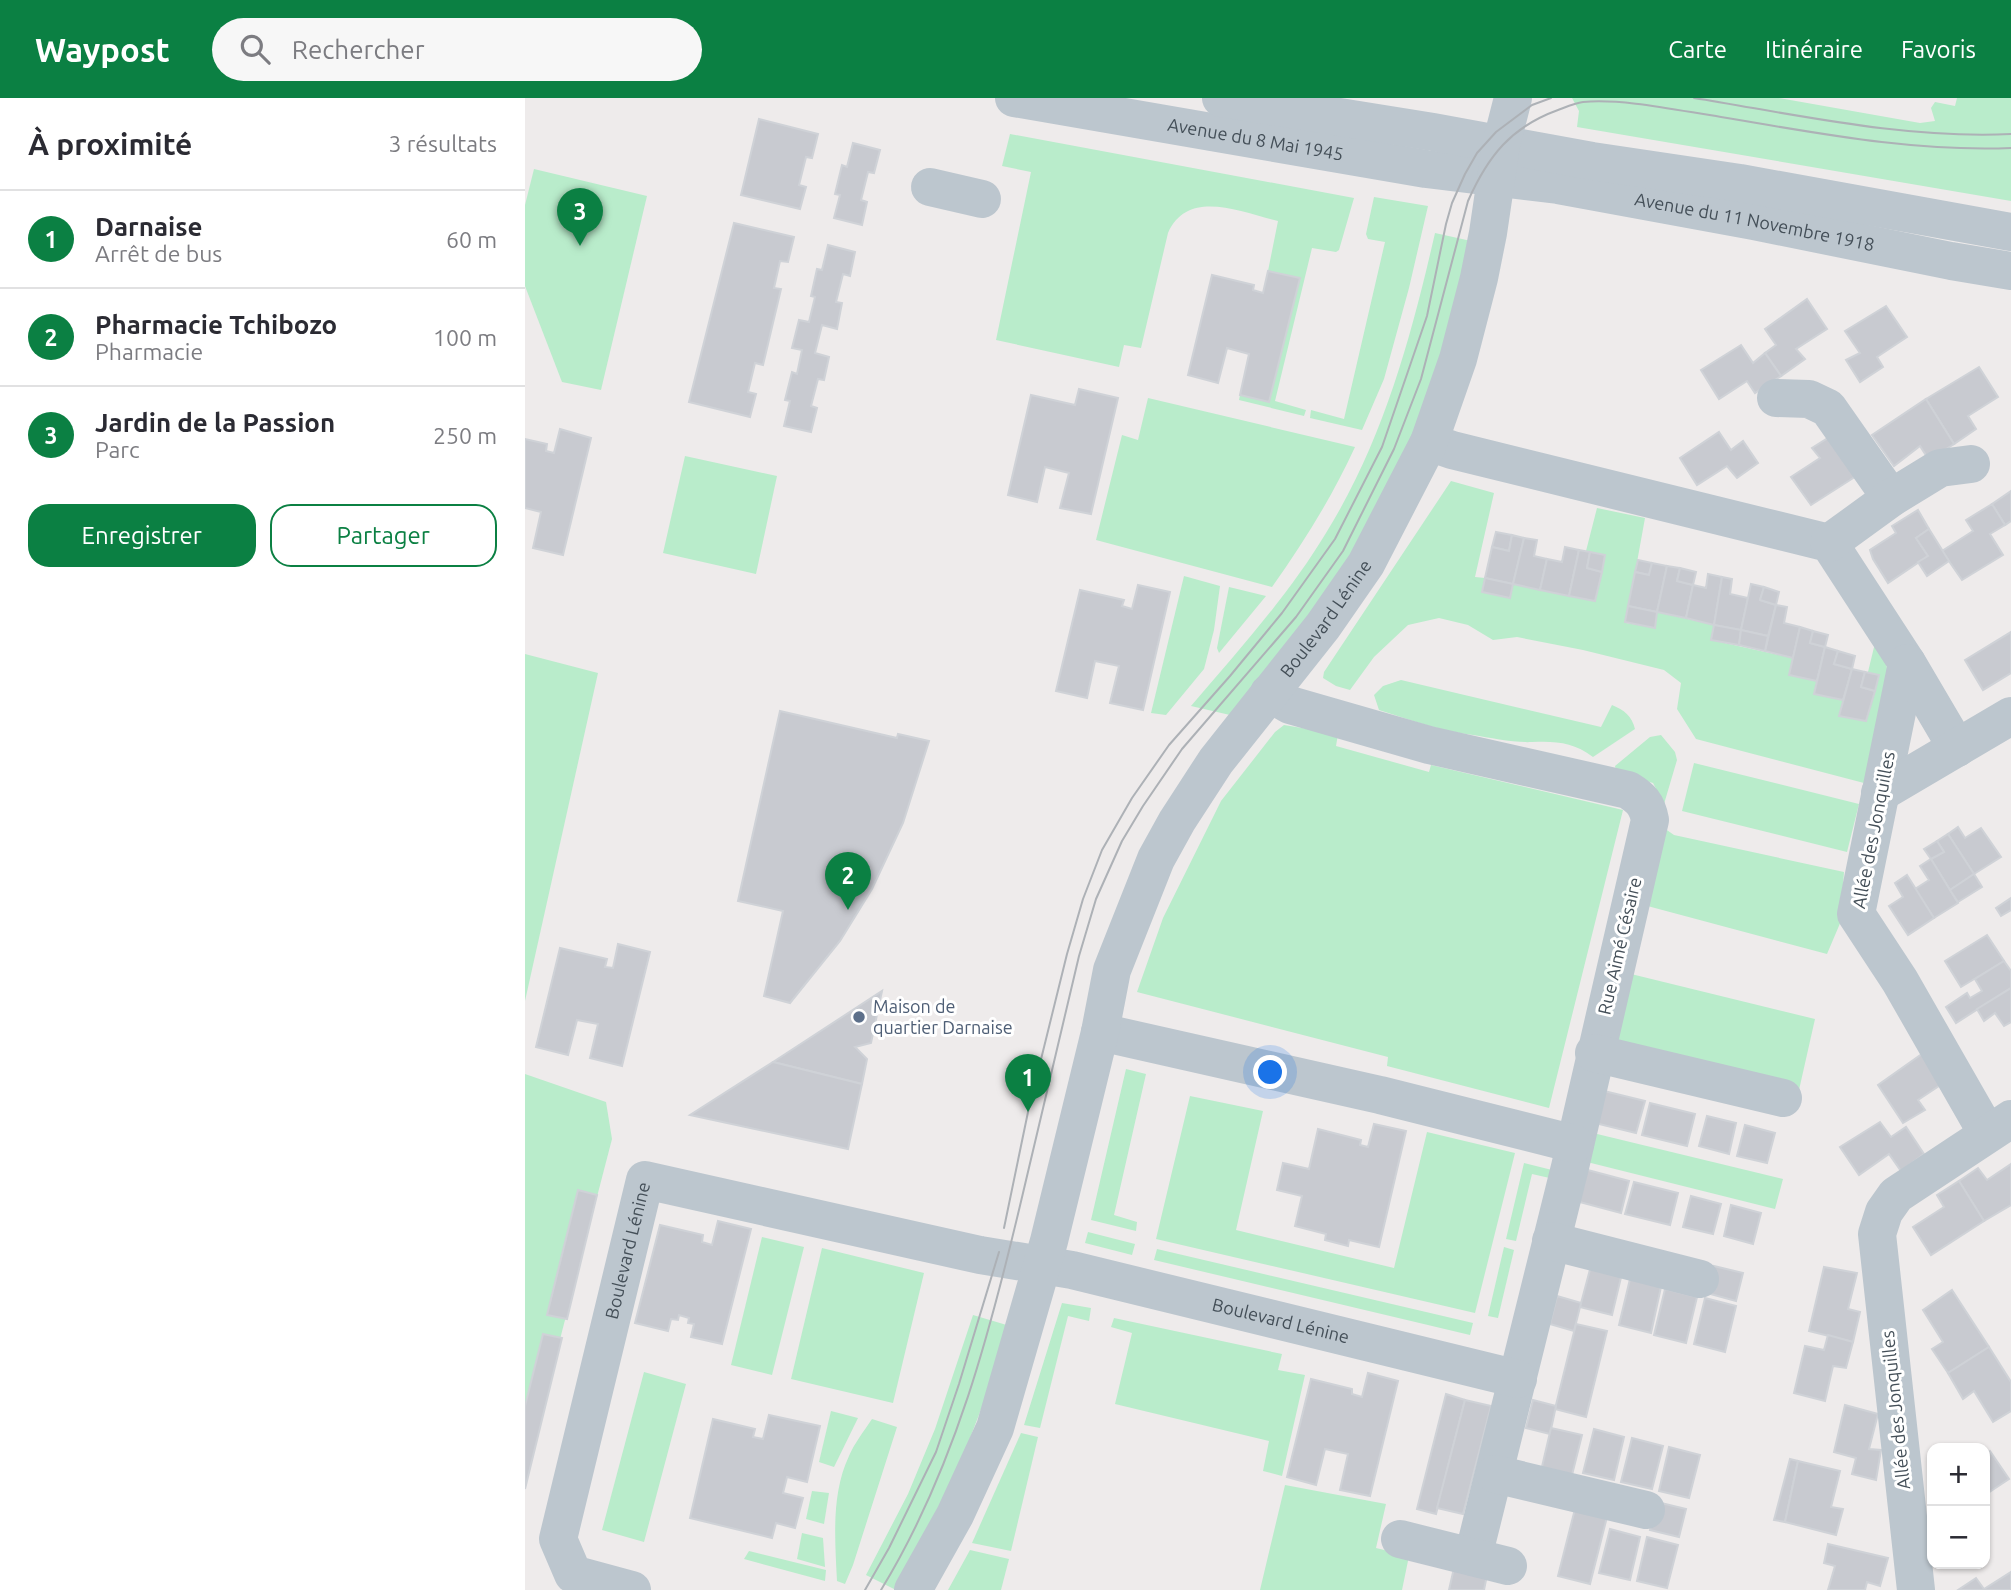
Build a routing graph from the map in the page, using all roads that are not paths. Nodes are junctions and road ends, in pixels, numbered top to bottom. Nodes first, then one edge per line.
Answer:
1 (1014, 98) edge
2 (1221, 98) edge
3 (1513, 98) edge
4 (1498, 162) junction
5 (930, 187) dead end
6 (982, 199) dead end
7 (2011, 232) edge
8 (2011, 271) edge
9 (1776, 398) dead end
10 (1429, 442) junction
11 (1972, 464) dead end
12 (1891, 498) junction
13 (1829, 543) junction
14 (1906, 663) junction
15 (1269, 693) junction
16 (2011, 716) edge
17 (1957, 748) junction
18 (1880, 793) junction
19 (1100, 1032) junction
20 (1594, 1053) junction
21 (1783, 1098) dead end
22 (1999, 1126) edge
23 (1575, 1144) junction
24 (1551, 1241) junction
25 (1042, 1266) junction
26 (1700, 1279) dead end
27 (1518, 1379) junction
28 (1495, 1474) junction
29 (1646, 1510) dead end
30 (1400, 1539) dead end
31 (632, 1590) edge
32 (913, 1590) edge
33 (1916, 1590) edge

1 - 4 street, Avenue du 8 Mai 1945
2 - 4 street, Avenue du 8 Mai 1945
3 - 4 street, Boulevard Lénine
4 - 7 street, Avenue du 11 Novembre 1918
4 - 8 street, Avenue du 11 Novembre 1918
4 - 10 street, Boulevard Lénine
5 - 6 street
9 - 12 street
10 - 13 street
10 - 15 street, Boulevard Lénine
11 - 12 street
12 - 13 street
13 - 14 street
14 - 17 street
14 - 18 street, Allée des Jonquilles
15 - 19 street, Boulevard Lénine
15 - 20 street, Rue Aimé Césaire
16 - 17 street
17 - 18 street
18 - 22 street, Allée des Jonquilles
19 - 23 street
19 - 25 street, Boulevard Lénine
20 - 21 street
20 - 23 street, Rue Aimé Césaire
22 - 33 street, Allée des Jonquilles
23 - 24 street, Rue Aimé Césaire
24 - 26 street
24 - 27 street, Rue Aimé Césaire
25 - 27 street, Boulevard Lénine
25 - 31 street, Boulevard Lénine
25 - 32 street, Boulevard Lénine
27 - 28 street, Rue Aimé Césaire
28 - 29 street
28 - 30 street, Rue Aimé Césaire

